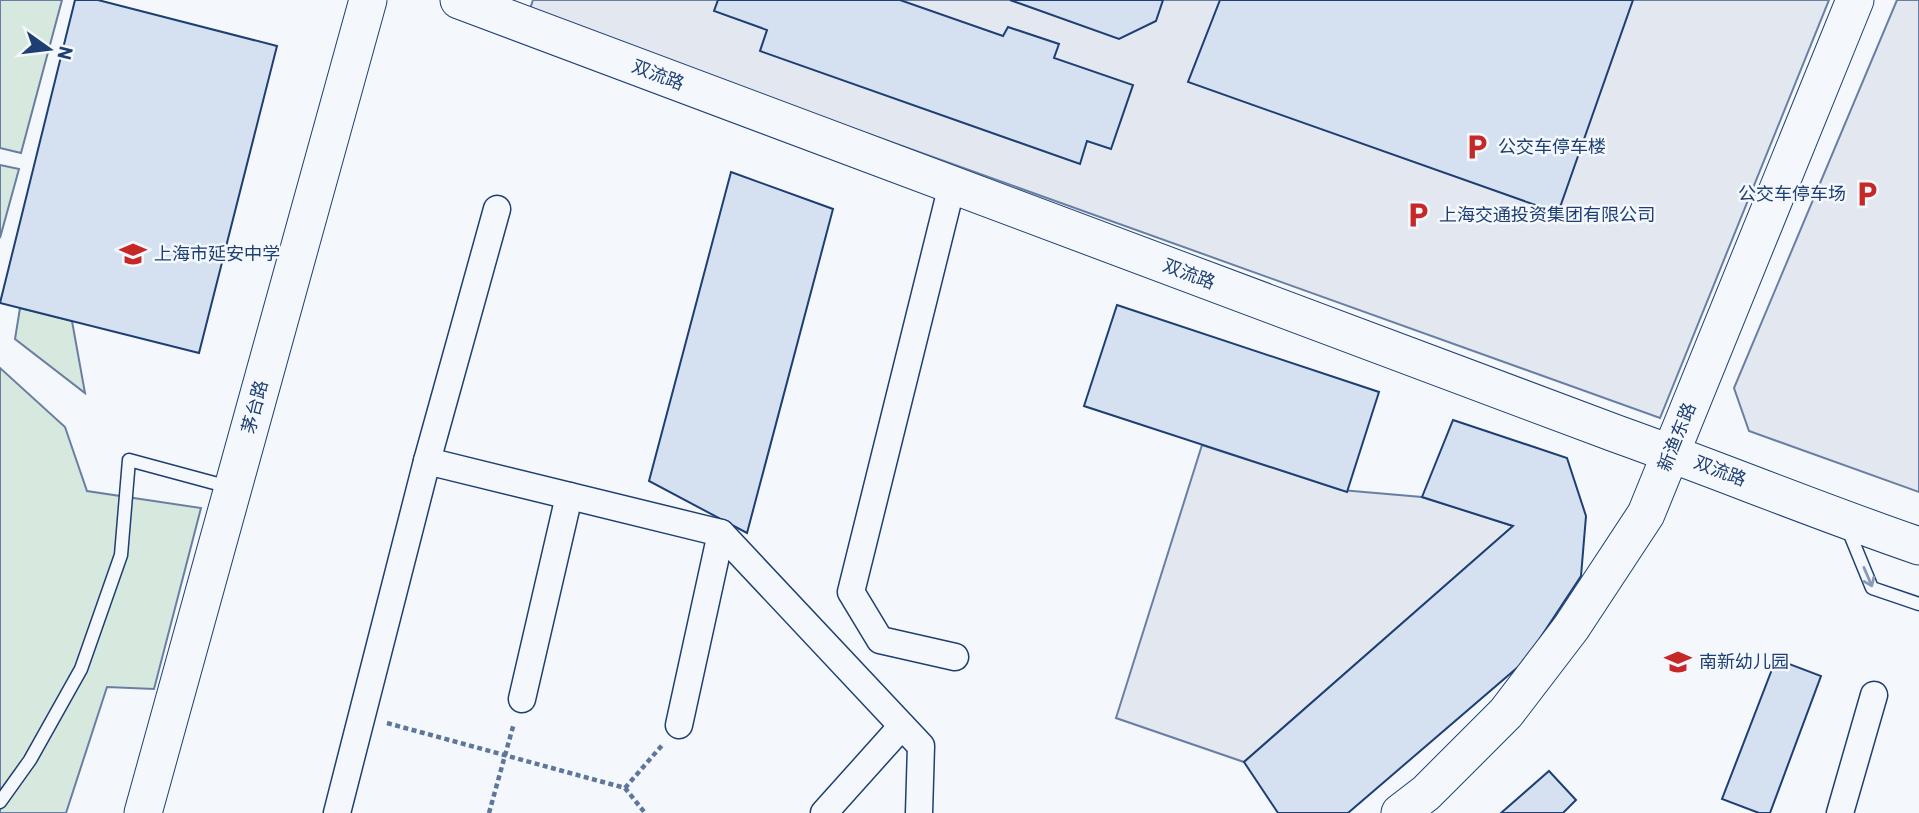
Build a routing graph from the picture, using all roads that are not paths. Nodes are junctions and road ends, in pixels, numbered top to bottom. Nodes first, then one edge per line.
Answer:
1 (368, 0) edge
2 (459, 0) edge
3 (1855, 0) edge
4 (952, 185) junction
5 (497, 209) dead end
6 (1671, 453) junction
7 (428, 461) junction
8 (233, 488) junction
9 (569, 496) junction
10 (1844, 520) junction
11 (721, 533) junction
12 (1919, 546) edge
13 (1919, 604) edge
14 (955, 657) dead end
15 (1874, 695) dead end
16 (522, 699) dead end
17 (679, 725) road end
18 (902, 726) junction
19 (0, 802) edge
20 (143, 813) edge
21 (337, 813) edge
22 (824, 813) edge
23 (919, 813) edge
24 (1400, 813) edge
25 (1840, 813) edge

1 - 8 street, 茅台路
2 - 4 street, 双流路
3 - 6 street, 新渔东路
4 - 6 street, 双流路
4 - 14 street
5 - 7 street
6 - 10 street, 双流路
6 - 24 street, 新渔东路
7 - 9 street
7 - 21 street
8 - 19 lane
8 - 20 street, 茅台路
9 - 11 street
9 - 16 street
10 - 12 street, 双流路
10 -> 13 lane
11 - 17 street
11 - 18 street
15 - 25 street
18 - 22 street
18 - 23 street

